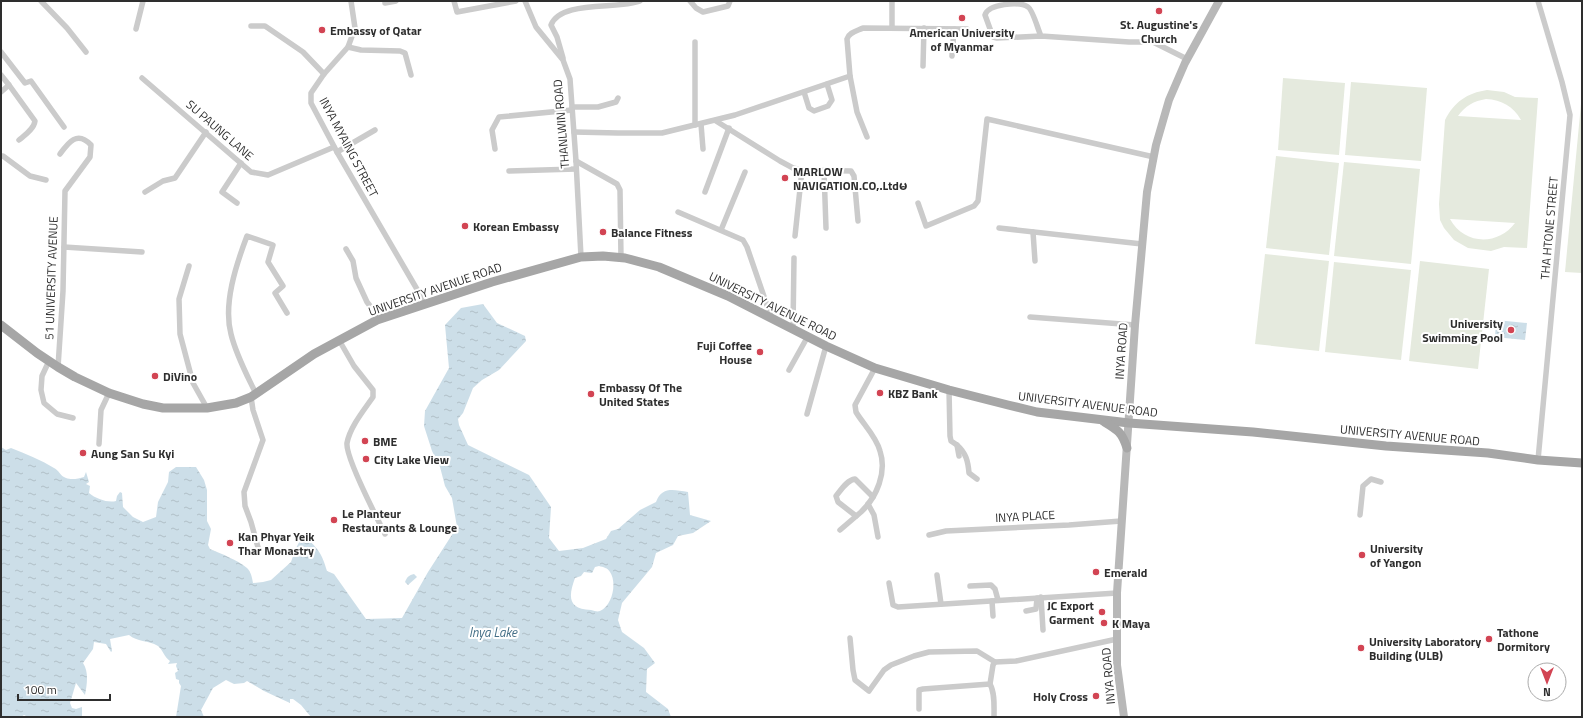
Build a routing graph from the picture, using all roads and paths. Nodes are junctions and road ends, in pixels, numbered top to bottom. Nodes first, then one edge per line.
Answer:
1 (41, 1) edge
2 (143, 1) edge
3 (351, 1) edge
4 (385, 1) edge
5 (396, 1) edge
6 (454, 1) edge
7 (516, 1) edge
8 (525, 1) edge
9 (640, 1) edge
10 (690, 1) edge
11 (730, 1) edge
12 (892, 1) edge
13 (1219, 1) edge
14 (1538, 1) edge
15 (251, 26) dead end
16 (892, 28) junction
17 (924, 28) junction
18 (136, 29) dead end
19 (954, 29) junction
20 (967, 29) dead end
21 (1041, 36) junction
22 (695, 42) dead end
23 (348, 47) junction
24 (1, 52) edge
25 (86, 52) dead end
26 (952, 56) dead end
27 (1187, 58) junction
28 (563, 60) junction
29 (923, 66) dead end
30 (324, 74) junction
31 (1, 75) edge
32 (411, 75) dead end
33 (850, 76) junction
34 (142, 78) dead end
35 (827, 84) junction
36 (9, 85) junction
37 (1, 92) edge
38 (804, 92) junction
39 (618, 98) dead end
40 (572, 108) junction
41 (716, 121) junction
42 (698, 124) junction
43 (64, 127) dead end
44 (728, 128) junction
45 (375, 130) dead end
46 (206, 132) junction
47 (574, 132) junction
48 (867, 136) dead end
49 (19, 140) dead end
50 (495, 149) dead end
51 (703, 149) dead end
52 (336, 150) junction
53 (60, 154) dead end
54 (2, 156) edge
55 (1154, 158) junction
56 (576, 161) junction
57 (241, 163) junction
58 (576, 169) junction
59 (802, 170) junction
60 (508, 171) dead end
61 (824, 171) junction
62 (745, 172) dead end
63 (46, 180) dead end
64 (145, 192) dead end
65 (705, 192) dead end
66 (237, 203) dead end
67 (918, 203) dead end
68 (678, 212) dead end
69 (858, 221) dead end
70 (826, 228) dead end
71 (999, 228) dead end
72 (721, 230) junction
73 (1033, 232) junction
74 (795, 236) dead end
75 (1142, 244) junction
76 (64, 247) junction
77 (346, 249) dead end
78 (142, 252) dead end
79 (581, 257) junction
80 (620, 258) junction
81 (794, 258) dead end
82 (1035, 261) dead end
83 (189, 266) dead end
84 (425, 303) junction
85 (287, 313) dead end
86 (771, 317) junction
87 (1030, 317) dead end
88 (380, 319) junction
89 (1135, 325) junction
90 (1, 326) edge
91 (793, 328) junction
92 (808, 336) junction
93 (339, 340) junction
94 (826, 346) junction
95 (49, 361) junction
96 (58, 367) junction
97 (875, 368) junction
98 (789, 370) dead end
99 (949, 390) junction
100 (109, 393) junction
101 (254, 395) junction
102 (207, 408) junction
103 (807, 414) dead end
104 (73, 418) dead end
105 (1101, 419) junction
106 (1128, 423) junction
107 (99, 444) dead end
108 (958, 445) junction
109 (1127, 448) junction
110 (959, 456) dead end
111 (1538, 460) junction
112 (1582, 463) edge
113 (976, 479) dead end
114 (1381, 482) dead end
115 (873, 497) junction
116 (868, 504) junction
117 (1360, 515) dead end
118 (856, 516) junction
119 (1121, 521) junction
120 (840, 530) dead end
121 (385, 534) dead end
122 (929, 535) dead end
123 (878, 537) dead end
124 (259, 551) dead end
125 (937, 575) dead end
126 (889, 583) dead end
127 (970, 586) dead end
128 (1117, 593) junction
129 (1039, 598) junction
130 (995, 600) junction
131 (941, 604) junction
132 (1026, 611) dead end
133 (993, 616) dead end
134 (1043, 630) dead end
135 (850, 638) dead end
136 (1117, 639) junction
137 (995, 662) junction
138 (990, 684) junction
139 (919, 709) dead end
140 (994, 717) edge
141 (1124, 717) edge

1 - 25 street
2 - 18 street
3 - 23 street, INYA MYAING STREET
4 - 5 street
6 - 7 street
8 - 28 street, THANLWIN ROAD
9 - 28 street
10 - 11 street
12 - 16 street
13 - 27 main road, INYA ROAD
14 - 111 street, THA HTONE STREET
15 - 30 street
16 - 17 street
16 - 33 street
17 - 19 street
17 - 29 street
19 - 20 street
19 - 26 street
21 - 21 street
21 - 27 street
22 - 42 street
23 - 30 street, INYA MYAING STREET
23 - 32 street
24 - 43 street
27 - 55 main road, INYA ROAD
28 - 40 street, THANLWIN ROAD
30 - 52 street, INYA MYAING STREET
31 - 36 street
33 - 35 street
33 - 48 street
34 - 46 street, SU PAUNG LANE
35 - 38 street
35 - 38 street
36 - 37 street
36 - 49 street
38 - 41 street
39 - 40 street
40 - 47 street, THANLWIN ROAD
40 - 50 street
41 - 42 street
41 - 44 street
42 - 47 street
42 - 51 street
44 - 59 street
44 - 65 street
45 - 52 street, SU PAUNG LANE
46 - 57 street, SU PAUNG LANE
46 - 64 street
47 - 56 street, THANLWIN ROAD
52 - 57 street, SU PAUNG LANE
52 - 84 street, INYA MYAING STREET
53 - 76 street, 51 UNIVERSITY AVENUE
54 - 63 street
55 - 67 street
55 - 75 main road, INYA ROAD
56 - 58 street, THANLWIN ROAD
56 - 80 street
57 - 66 street
58 - 60 street
58 - 79 street, THANLWIN ROAD
59 - 61 street
59 - 74 street
61 - 69 street
61 - 70 street
62 - 72 street
68 - 72 street
71 - 73 street
72 - 86 street
73 - 75 street
73 - 82 street
75 - 89 main road, INYA ROAD
76 - 78 street
76 - 96 street, 51 UNIVERSITY AVENUE
77 - 88 street
79 - 80 main road, UNIVERSITY AVENUE ROAD
79 - 84 main road, UNIVERSITY AVENUE ROAD
80 - 86 main road, UNIVERSITY AVENUE ROAD
81 - 91 street
83 - 102 street
84 - 88 main road, UNIVERSITY AVENUE ROAD
85 - 101 street
86 - 91 main road, UNIVERSITY AVENUE ROAD
87 - 89 street
88 - 93 main road, UNIVERSITY AVENUE ROAD
89 - 106 main road, INYA ROAD
90 - 95 main road, UNIVERSITY AVENUE ROAD
91 - 92 main road, UNIVERSITY AVENUE ROAD
92 - 94 main road, UNIVERSITY AVENUE ROAD
92 - 98 street
93 - 101 main road, UNIVERSITY AVENUE ROAD
93 - 121 street
94 - 97 main road, UNIVERSITY AVENUE ROAD
94 - 103 street
95 - 96 main road, UNIVERSITY AVENUE ROAD
95 - 104 street
96 - 100 main road, UNIVERSITY AVENUE ROAD
97 - 99 main road, UNIVERSITY AVENUE ROAD
97 - 115 street
99 - 105 main road, UNIVERSITY AVENUE ROAD
99 - 108 street
100 - 102 main road, UNIVERSITY AVENUE ROAD
100 - 107 street
101 - 102 main road, UNIVERSITY AVENUE ROAD
101 - 124 street
105 - 106 main road, UNIVERSITY AVENUE ROAD
105 - 109 main road
106 - 109 main road, INYA ROAD
106 - 111 main road, UNIVERSITY AVENUE ROAD
108 - 110 street
108 - 113 street
109 - 119 main road, INYA ROAD
111 - 112 main road, UNIVERSITY AVENUE ROAD
114 - 117 street
115 - 116 street
115 - 118 street
116 - 118 street
116 - 123 street
118 - 120 street
119 - 122 street, INYA PLACE
119 - 128 main road, INYA ROAD
125 - 131 street
126 - 131 street
127 - 130 street
128 - 129 street
128 - 136 main road, INYA ROAD
129 - 130 street
129 - 132 street
129 - 134 street
130 - 131 street
130 - 133 street
135 - 137 street
136 - 137 street
136 - 141 main road, INYA ROAD
137 - 138 street
138 - 139 street
138 - 140 street

